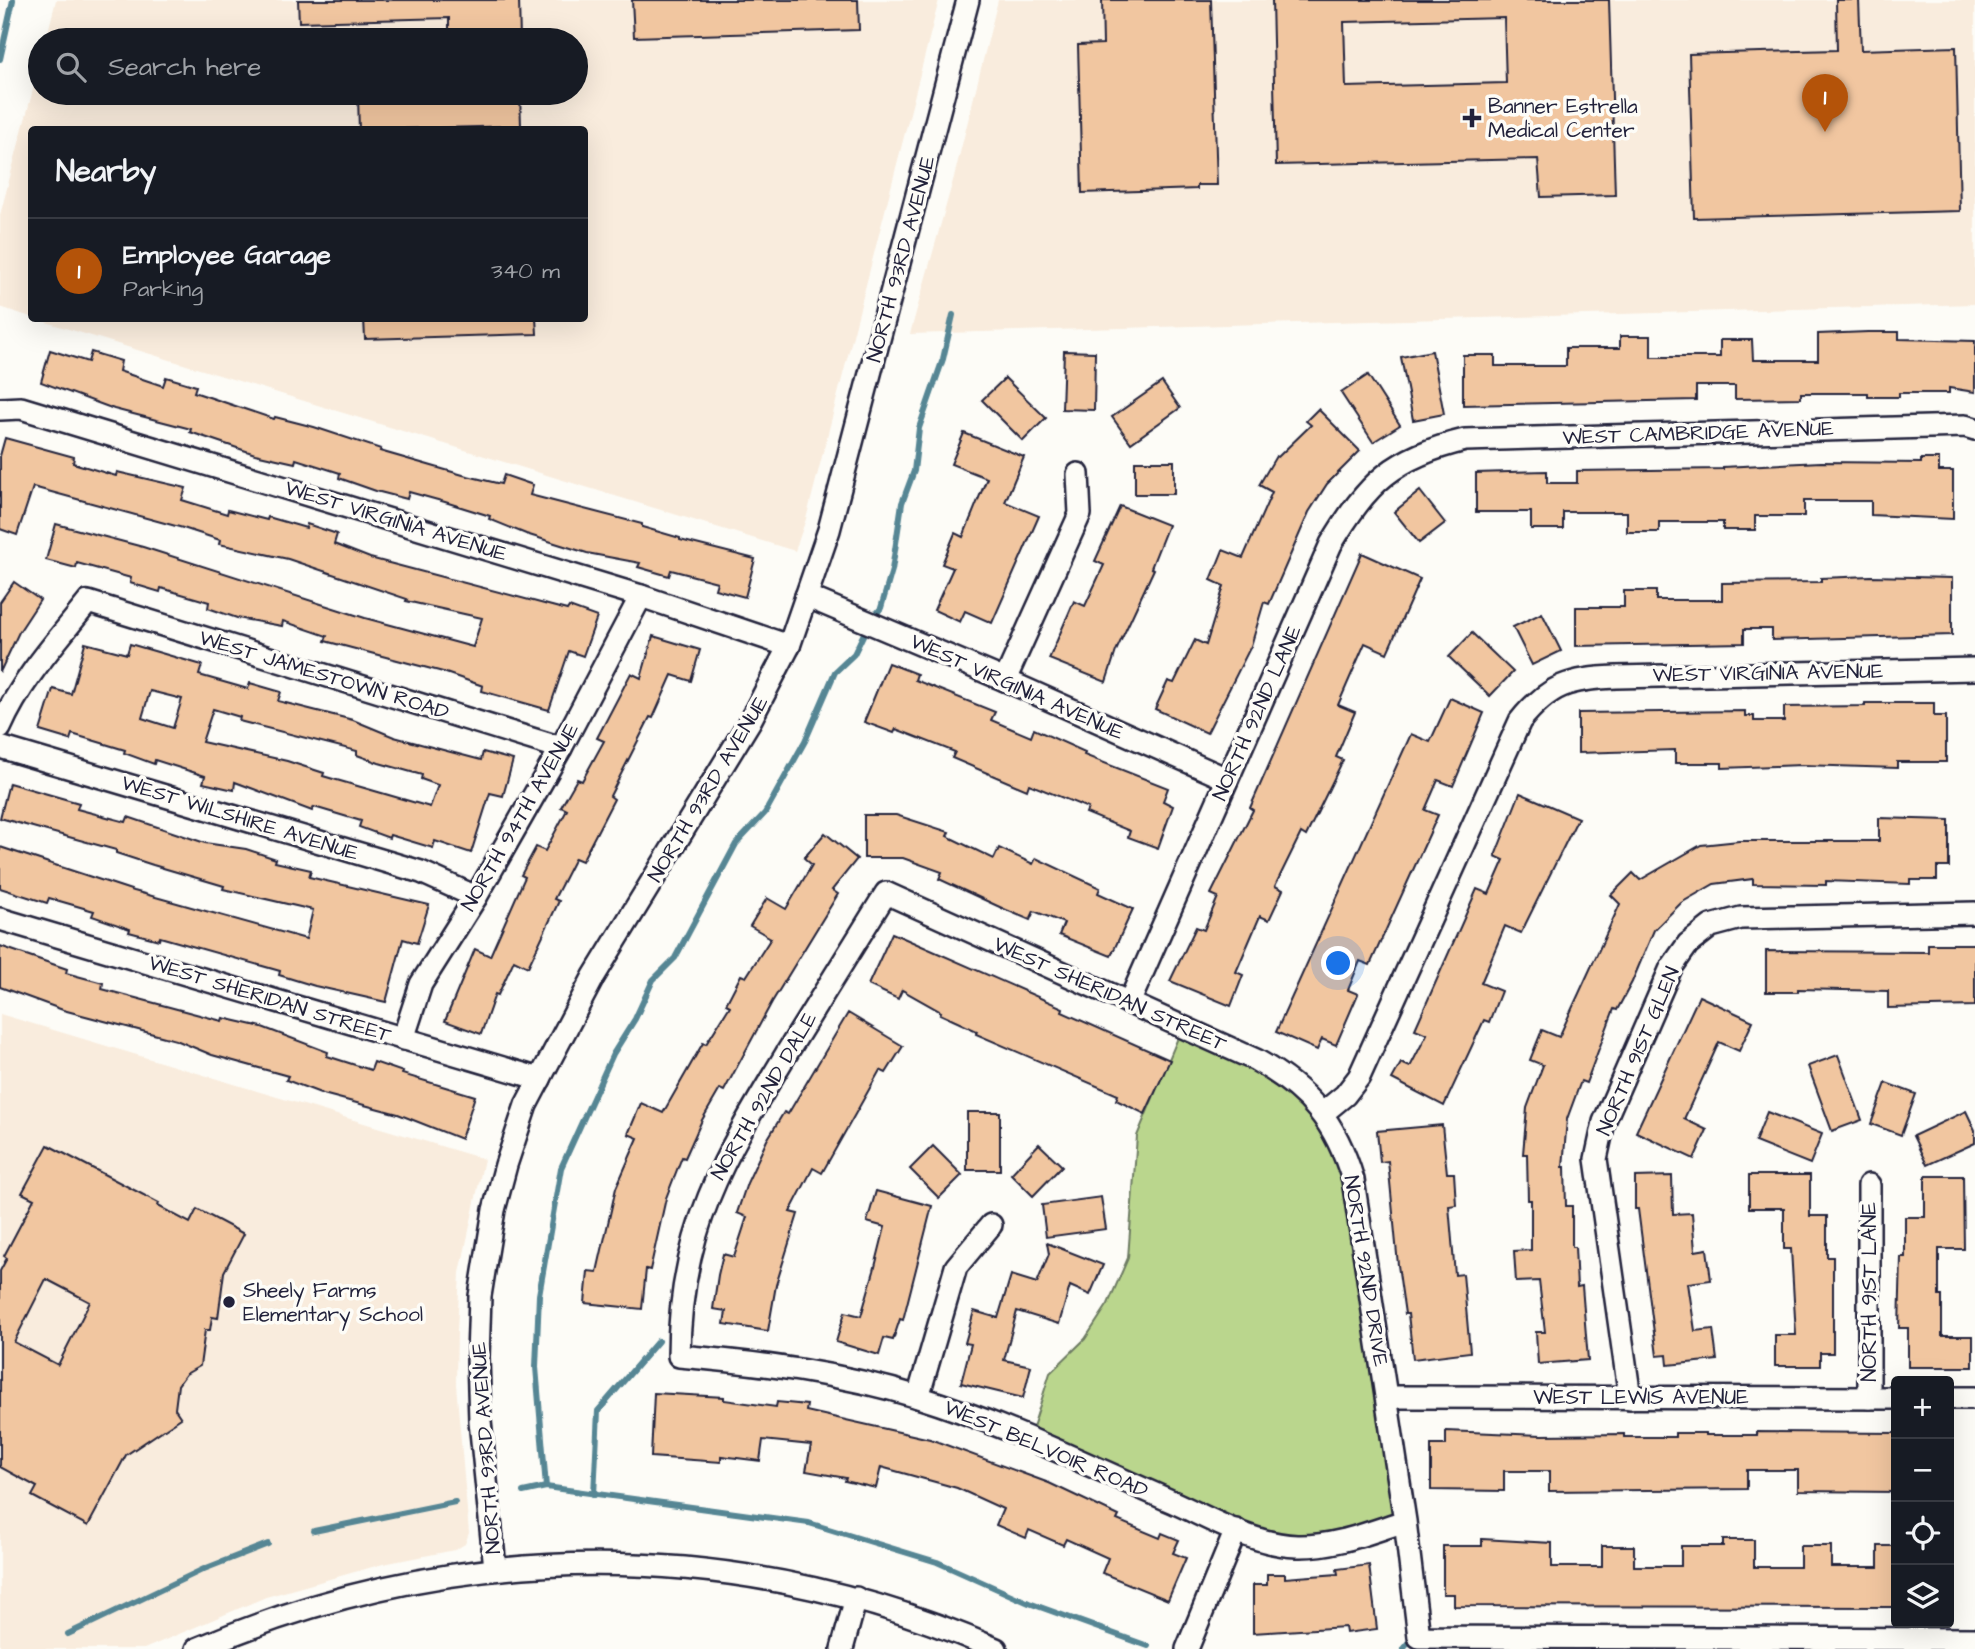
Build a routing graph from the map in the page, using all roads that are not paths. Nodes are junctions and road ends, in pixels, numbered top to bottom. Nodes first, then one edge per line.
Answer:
1 (968, 0) edge
2 (0, 409) edge
3 (1975, 429) edge
4 (1422, 451) joint
5 (1078, 474) dead end
6 (641, 596) junction
7 (806, 596) junction
8 (789, 646) junction
9 (1975, 669) edge
10 (1005, 680) junction
11 (0, 728) edge
12 (0, 747) edge
13 (561, 748) junction
14 (1227, 779) junction
15 (886, 893) joint
16 (476, 897) junction
17 (1975, 913) edge
18 (0, 919) edge
19 (1129, 1003) junction
20 (403, 1039) junction
21 (540, 1079) junction
22 (1323, 1113) junction
23 (1870, 1185) dead end
24 (991, 1225) dead end
25 (679, 1356) joint
26 (1387, 1396) junction
27 (918, 1397) junction
28 (1630, 1398) junction
29 (1869, 1398) junction
30 (1891, 1398) edge
31 (1954, 1398) edge
32 (1975, 1398) edge
33 (1405, 1521) junction
34 (1236, 1530) junction
35 (495, 1568) junction
36 (856, 1598) junction
37 (1975, 1639) edge
38 (1791, 1645) edge
39 (197, 1649) edge
40 (842, 1649) edge
41 (996, 1649) edge
42 (1187, 1649) edge

1 - 7 street, NORTH 93RD AVENUE
2 - 6 street, WEST VIRGINIA AVENUE
3 - 4 street, WEST CAMBRIDGE AVENUE
4 - 14 street, NORTH 92ND LANE
5 - 10 street
6 - 8 street, WEST VIRGINIA AVENUE
6 - 13 street, NORTH 94TH AVENUE
7 - 8 street, NORTH 93RD AVENUE
7 - 10 street, WEST VIRGINIA AVENUE
8 - 21 street, NORTH 93RD AVENUE
9 - 22 street, WEST VIRGINIA AVENUE
10 - 14 street, WEST VIRGINIA AVENUE
11 - 13 street, WEST JAMESTOWN ROAD
12 - 16 street, WEST WILSHIRE AVENUE
13 - 16 street, NORTH 94TH AVENUE
14 - 19 street, NORTH 92ND LANE
15 - 19 street, WEST SHERIDAN STREET
15 - 25 street, NORTH 92ND DALE
16 - 20 street, NORTH 94TH AVENUE
17 - 28 street, NORTH 91ST GLEN
18 - 20 street, WEST SHERIDAN STREET
19 - 22 street, WEST SHERIDAN STREET
20 - 21 street, WEST SHERIDAN STREET
21 - 35 street, NORTH 93RD AVENUE
22 - 26 street, NORTH 92ND DRIVE
23 - 29 street, NORTH 91ST LANE
24 - 27 street
25 - 27 street, WEST BELVOIR ROAD
26 - 28 street, WEST LEWIS AVENUE
26 - 33 street, NORTH 92ND DRIVE
27 - 34 street, WEST BELVOIR ROAD
28 - 29 street, WEST LEWIS AVENUE
29 - 30 street, WEST LEWIS AVENUE
31 - 32 street
33 - 34 street, WEST BELVOIR ROAD
33 - 38 street, NORTH 92ND DRIVE
34 - 42 street
35 - 36 street
35 - 39 street
36 - 40 street
36 - 41 street
37 - 38 street

